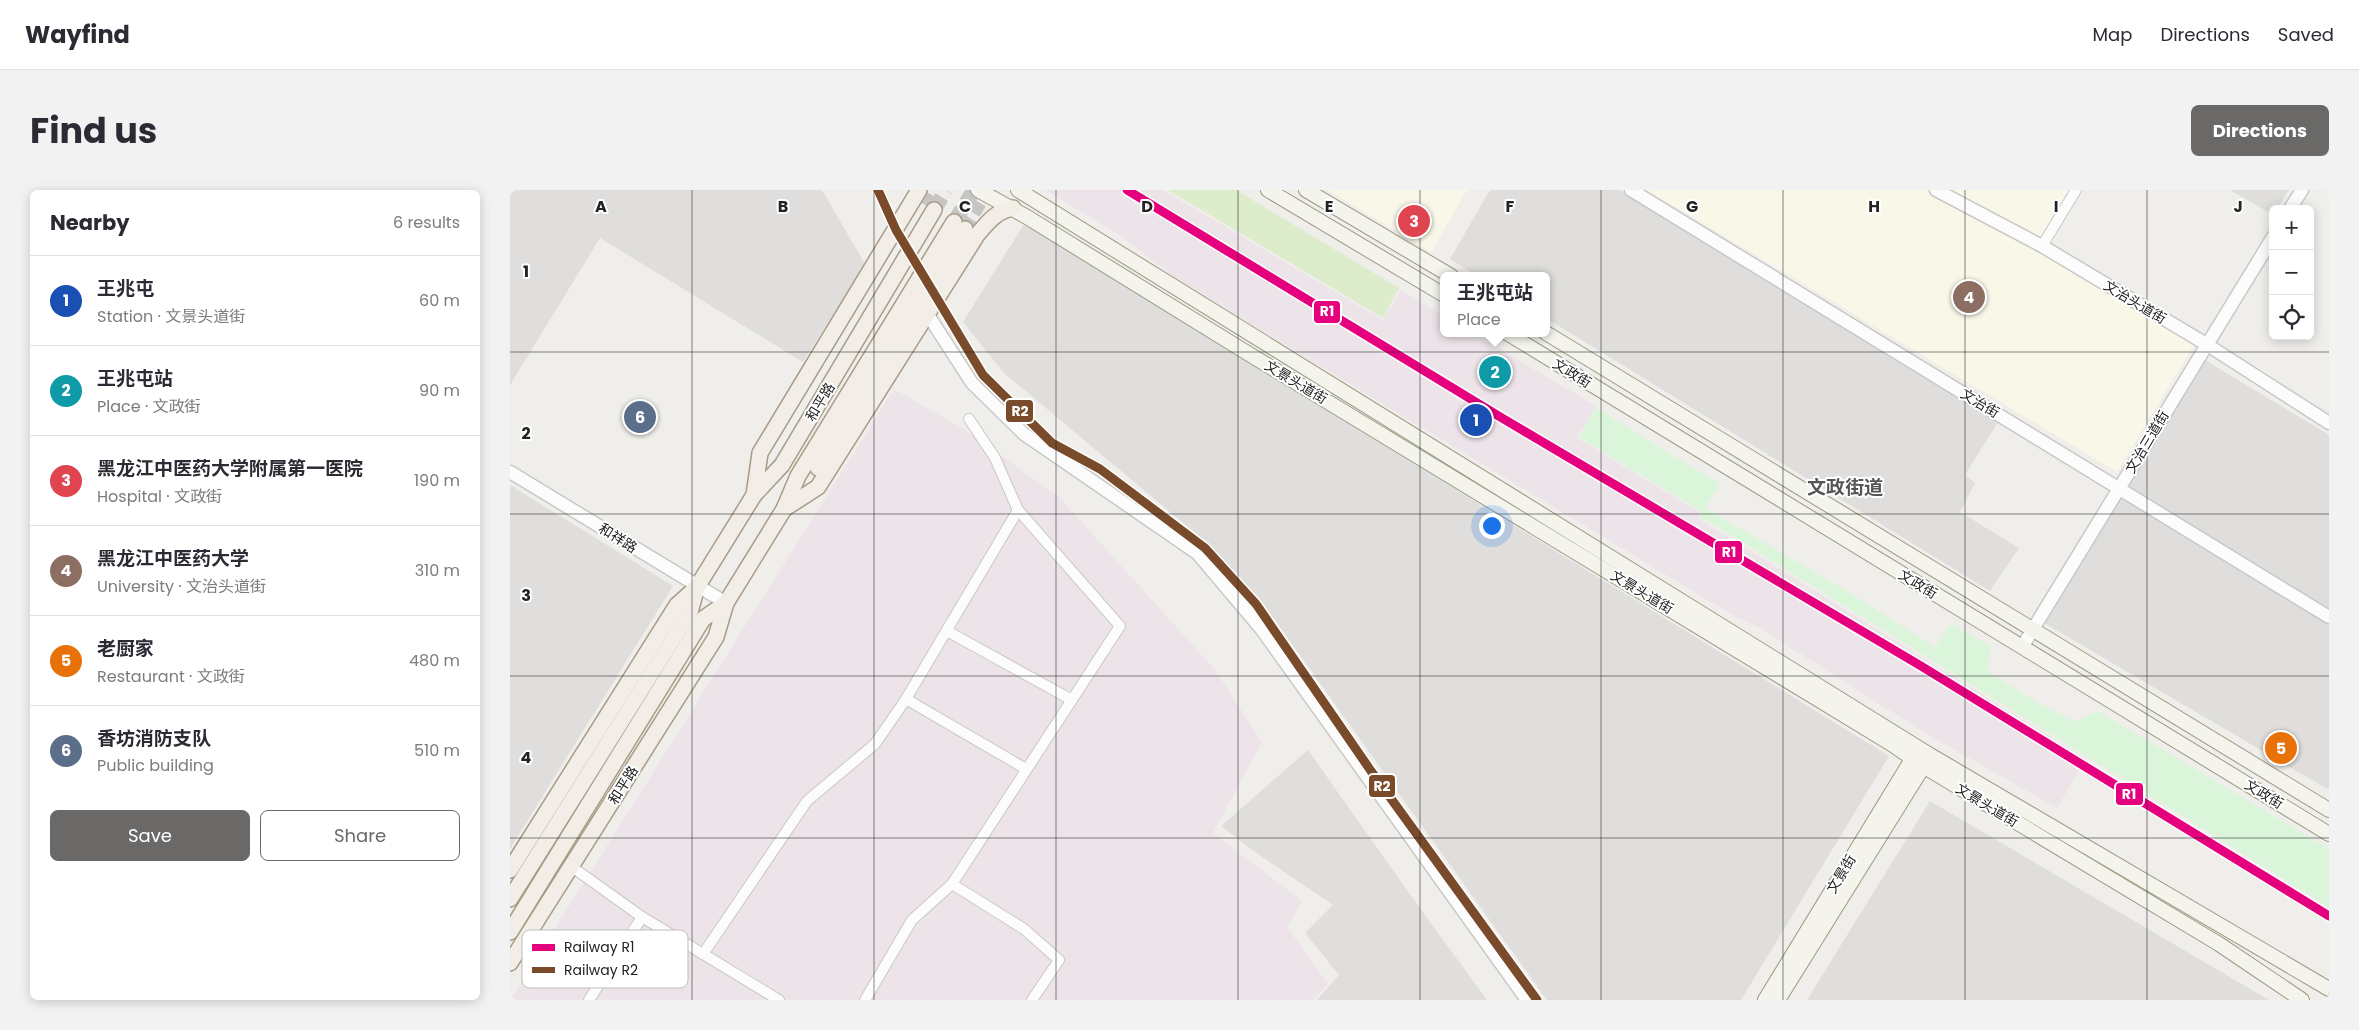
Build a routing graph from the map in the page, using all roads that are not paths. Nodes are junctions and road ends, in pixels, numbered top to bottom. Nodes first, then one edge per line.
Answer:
1 (919, 190) tunnel mouth
2 (978, 190) edge
3 (1018, 190) edge
4 (1268, 190) edge
5 (1306, 190) edge
6 (1631, 190) edge
7 (1936, 190) edge
8 (2076, 190) edge
9 (2302, 190) edge
10 (2293, 205) edge
11 (930, 208) tunnel mouth
12 (1013, 208) junction
13 (959, 225) tunnel mouth
14 (2269, 243) edge
15 (2042, 246) junction
16 (1444, 272) edge
17 (1440, 293) edge
18 (928, 315) junction
19 (1550, 335) edge
20 (1514, 337) edge
21 (2206, 344) junction
22 (969, 419) dead end
23 (2329, 423) edge
24 (510, 472) edge
25 (2119, 487) junction
26 (754, 495) junction
27 (784, 509) junction
28 (1018, 510) junction
29 (697, 587) junction
30 (726, 603) junction
31 (2329, 616) edge
32 (2033, 628) junction
33 (947, 631) junction
34 (2022, 647) junction
35 (906, 699) junction
36 (1072, 700) junction
37 (1921, 757) junction
38 (1026, 770) junction
39 (2329, 810) edge
40 (2329, 834) edge
41 (572, 867) junction
42 (510, 870) edge
43 (952, 884) junction
44 (510, 899) edge
45 (642, 916) junction
46 (531, 930) edge
47 (633, 930) edge
48 (664, 930) edge
49 (510, 932) edge
50 (522, 944) edge
51 (688, 945) edge
52 (703, 954) junction
53 (510, 963) edge
54 (597, 988) edge
55 (2329, 989) edge
56 (589, 1000) edge
57 (779, 1000) edge
58 (865, 1000) edge
59 (1032, 1000) edge
60 (1527, 1000) edge
61 (1765, 1000) edge
62 (1778, 1000) edge
63 (2302, 1000) edge

1 - 26 main road
2 - 12 main road, 文景头道街
3 - 37 main road, 文景头道街
4 - 17 main road
5 - 16 main road
6 - 25 street, 文治街
7 - 15 street, 文治头道街
8 - 15 street
9 - 10 street
11 - 26 main road
12 - 18 main road
12 - 37 main road, 文景头道街
13 - 27 main road
14 - 21 street, 文治三道街
15 - 21 street, 文治头道街
18 - 27 main road
18 - 60 street
19 - 32 main road, 文政街
20 - 34 main road, 文政街
21 - 23 street, 文治头道街
21 - 25 street, 文治三道街
22 - 28 street
24 - 29 street, 和祥路
25 - 31 street, 文治街
25 - 32 street, 文治三道街
26 - 29 main road
27 - 30 main road, 和平路
28 - 33 street
28 - 36 street
29 - 30 street, 和祥路
29 - 42 main road
29 - 44 main road
30 - 41 main road, 和平路
30 - 49 main road, 和平路
32 - 34 street, 文治三道街
32 - 39 main road, 文政街
33 - 35 street
33 - 36 street
34 - 40 main road, 文政街
35 - 38 street
35 - 52 street
36 - 38 street
37 - 55 main road, 文景头道街
37 - 61 main road, 文景街
37 - 62 main road, 文景街
37 - 63 main road, 文景头道街
38 - 43 street
41 - 45 street
41 - 46 main road, 和平路
43 - 58 street
43 - 59 street
45 - 47 street
45 - 48 street
50 - 53 main road, 和平路
51 - 52 street
52 - 57 street
54 - 56 street

